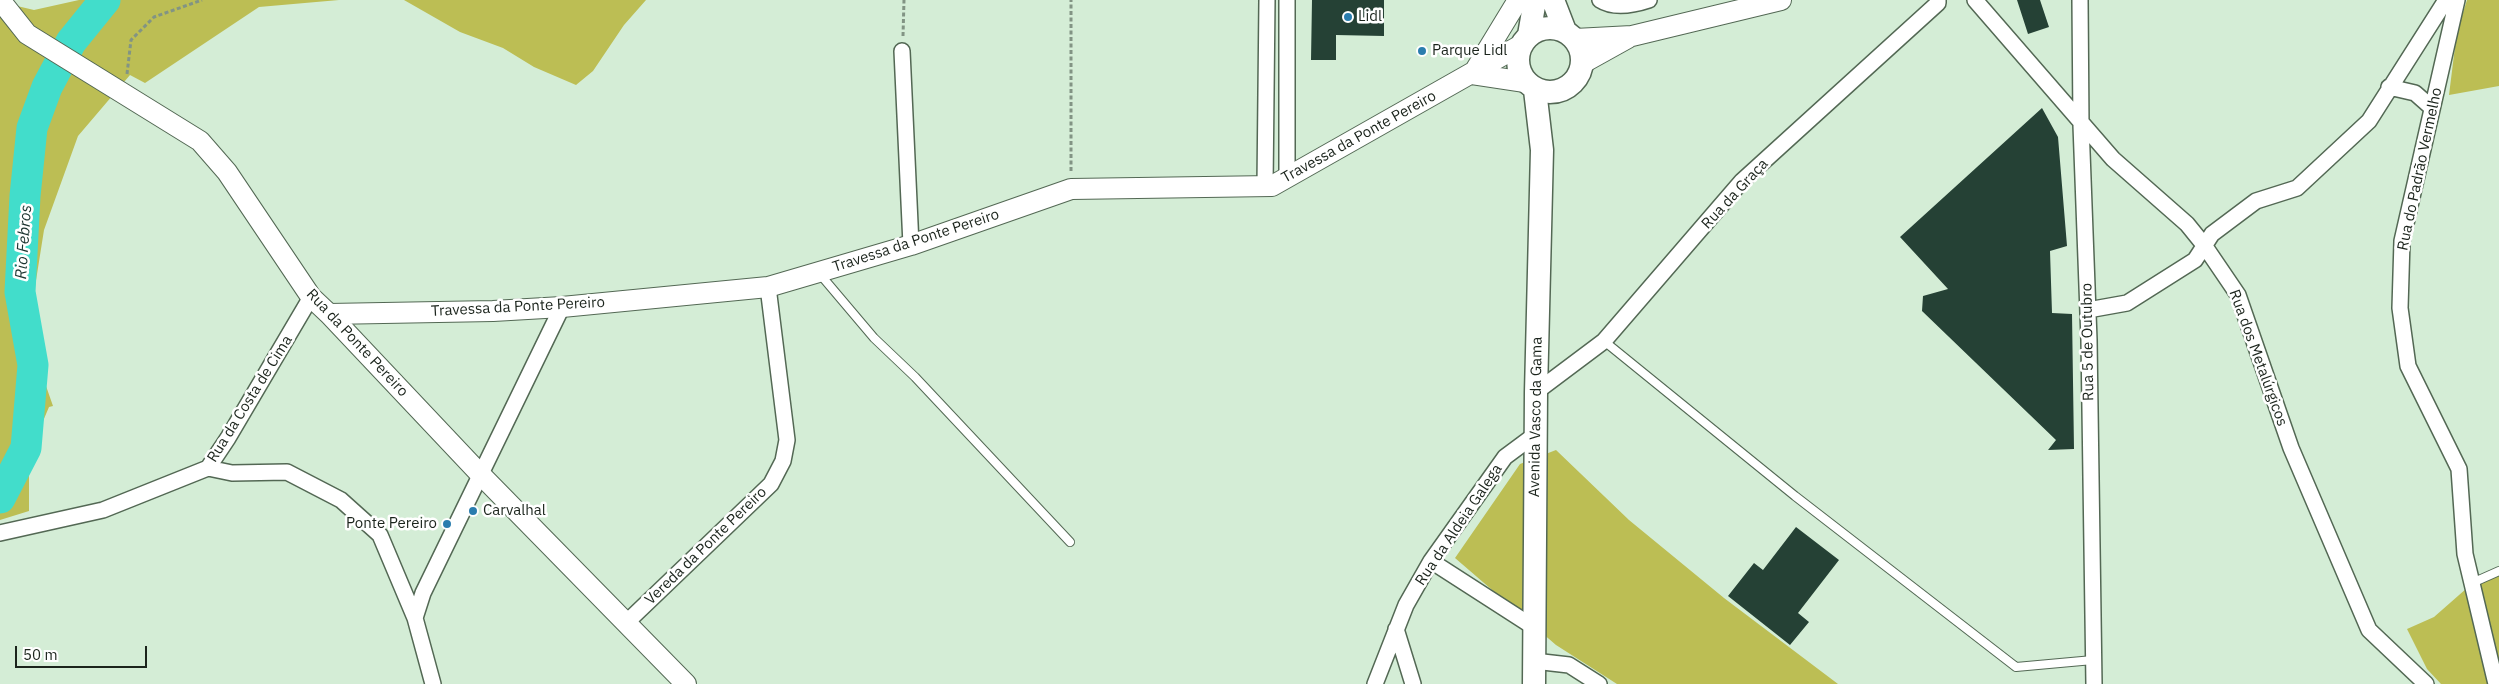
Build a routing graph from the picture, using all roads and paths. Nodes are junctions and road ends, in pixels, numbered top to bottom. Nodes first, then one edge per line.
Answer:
1 (0, 0) edge
2 (202, 0) edge
3 (904, 0) edge
4 (1071, 0) edge
5 (1267, 0) edge
6 (1287, 0) edge
7 (1518, 0) edge
8 (1536, 0) edge
9 (1553, 0) edge
10 (1600, 0) edge
11 (1649, 0) edge
12 (1781, 0) edge
13 (1938, 0) edge
14 (1975, 0) edge
15 (2080, 0) edge
16 (2446, 0) edge
17 (2457, 0) edge
18 (1733, 6) edge
19 (1570, 35) junction
20 (1632, 36) junction
21 (1525, 40) junction
22 (902, 51) joint
23 (1583, 63) junction
24 (1472, 74) junction
25 (1530, 86) junction
26 (2389, 87) junction
27 (1560, 92) junction
28 (136, 101) junction
29 (2432, 108) junction
30 (2081, 125) junction
31 (1542, 150) junction
32 (1287, 177) junction
33 (1265, 186) junction
34 (1071, 189) junction
35 (911, 245) junction
36 (2204, 245) junction
37 (819, 272) junction
38 (768, 287) junction
39 (311, 297) junction
40 (562, 307) junction
41 (2088, 310) junction
42 (329, 314) junction
43 (1604, 341) junction
44 (1536, 392) junction
45 (1536, 434) junction
46 (208, 468) junction
47 (481, 475) junction
48 (0, 533) edge
49 (1070, 542) dead end
50 (1431, 561) junction
51 (2499, 571) edge
52 (2472, 583) junction
53 (415, 618) junction
54 (626, 623) junction
55 (1535, 628) junction
56 (1396, 629) junction
57 (2093, 660) junction
58 (1534, 661) junction
59 (433, 684) edge
60 (686, 684) edge
61 (1375, 684) edge
62 (1413, 684) edge
63 (1534, 684) edge
64 (1599, 684) edge
65 (2094, 684) edge
66 (2426, 684) edge
67 (2496, 684) edge

1 - 28 street, Rua da Ponte Pereiro
2 - 28 path
3 - 22 path
4 - 34 path
5 - 33 street
6 - 32 street
7 - 24 street
8 - 21 main road, Avenida Vasco da Gama
9 - 19 main road
10 - 11 street
12 - 18 street
13 - 43 street, Rua da Graça
14 - 30 street, Rua dos Metalúrgicos
15 - 30 street, Rua 5 de Outubro
16 - 26 street
17 - 29 street, Rua do Padrão Vermelho
18 - 20 street
19 - 20 street
19 - 21 main road
19 - 23 main road
20 - 23 street
21 - 24 street, Travessa da Ponte Pereiro
21 - 25 main road, Avenida Vasco da Gama
22 - 35 street
23 - 27 main road
24 - 25 street
24 - 32 street, Travessa da Ponte Pereiro
25 - 27 main road
25 - 31 main road, Avenida Vasco da Gama
26 - 29 street
26 - 36 street
27 - 31 main road, Avenida Vasco da Gama
28 - 39 street, Rua da Ponte Pereiro
29 - 52 street, Rua do Padrão Vermelho
30 - 36 street, Rua dos Metalúrgicos
30 - 41 street, Rua 5 de Outubro
31 - 44 main road, Avenida Vasco da Gama
32 - 33 street, Travessa da Ponte Pereiro
33 - 34 street, Travessa da Ponte Pereiro
34 - 35 street, Travessa da Ponte Pereiro
35 - 37 street, Travessa da Ponte Pereiro
36 - 41 street
36 - 66 street, Rua dos Metalúrgicos
37 - 38 street, Travessa da Ponte Pereiro
37 - 49 lane
38 - 40 street, Travessa da Ponte Pereiro
38 - 54 street, Vereda da Ponte Pereiro
39 - 42 street, Rua da Ponte Pereiro
39 - 46 street, Rua da Costa de Cima
40 - 42 street, Travessa da Ponte Pereiro
40 - 47 street
41 - 57 street, Rua 5 de Outubro
42 - 47 street, Rua da Ponte Pereiro
43 - 44 street, Rua da Graça
43 - 57 lane
44 - 45 main road, Avenida Vasco da Gama
45 - 50 street, Rua da Aldeia Galega
45 - 55 main road, Avenida Vasco da Gama
46 - 48 street, Rua da Costa de Cima
46 - 53 street
47 - 53 street
47 - 54 street, Rua da Ponte Pereiro
50 - 55 street
50 - 56 street, Rua da Aldeia Galega
51 - 52 lane
52 - 67 street, Rua do Padrão Vermelho
53 - 59 street
54 - 60 street, Rua da Ponte Pereiro
55 - 58 main road, Avenida Vasco da Gama
56 - 61 street, Rua da Aldeia Galega
56 - 62 street
57 - 65 street, Rua 5 de Outubro
58 - 63 main road, Avenida Vasco da Gama
58 - 64 street

